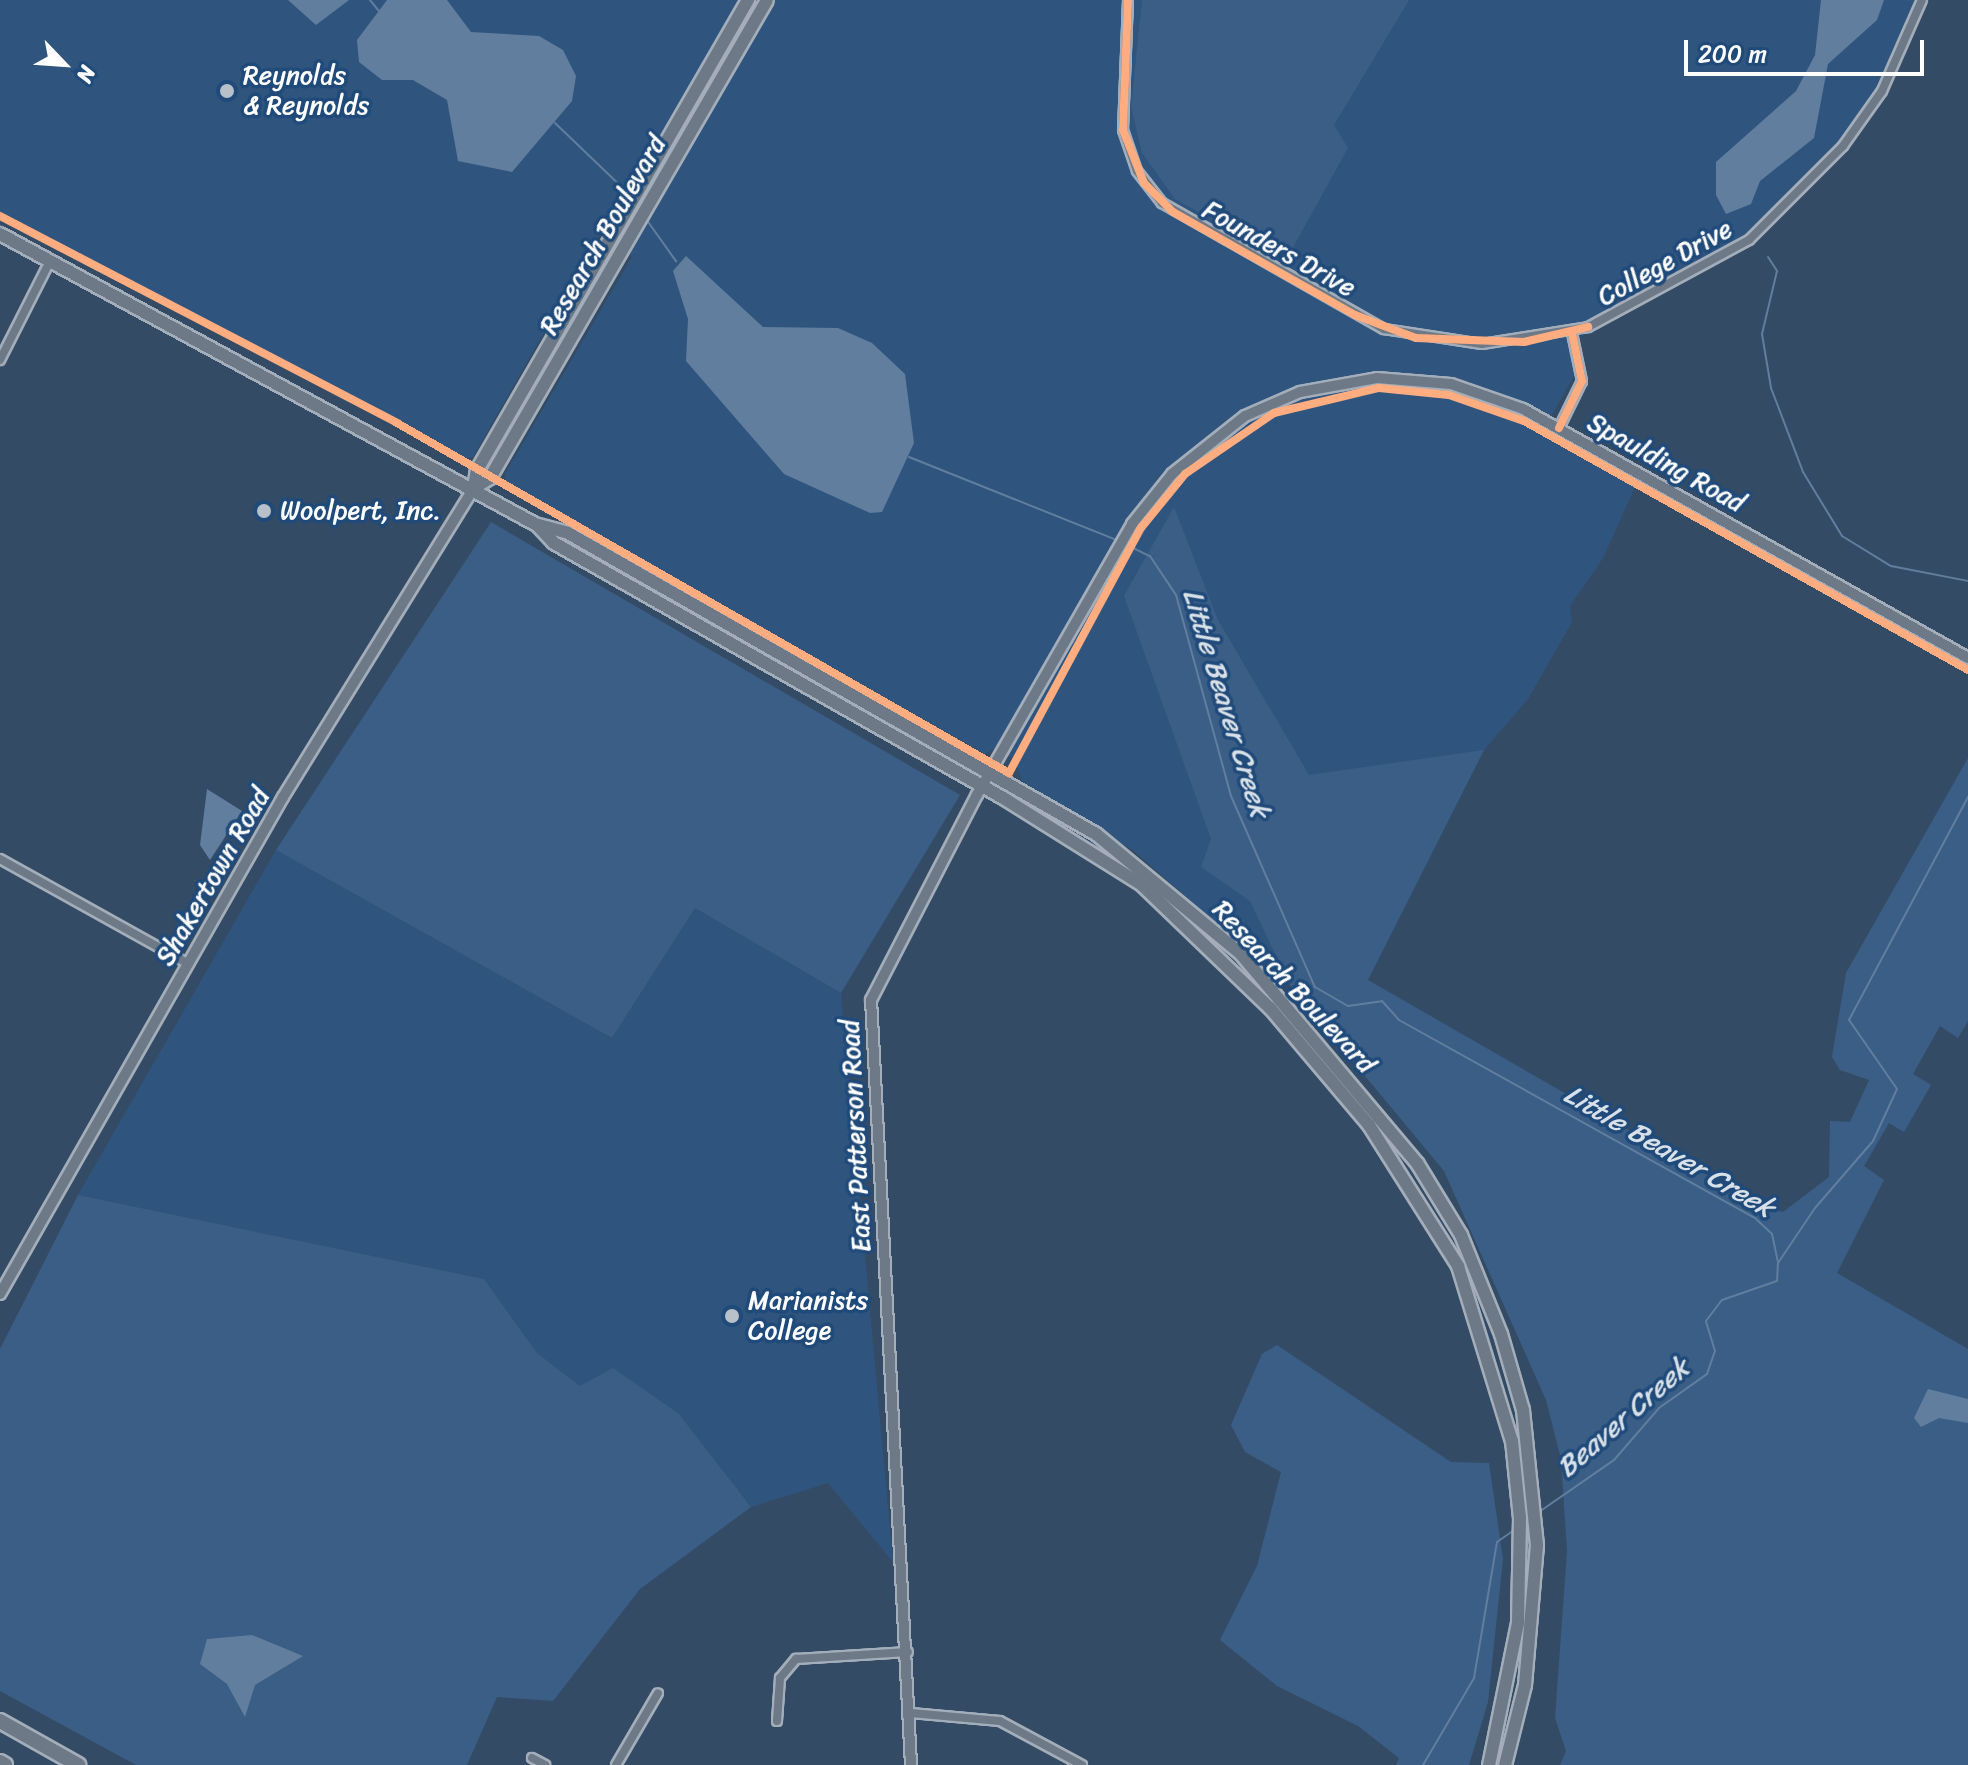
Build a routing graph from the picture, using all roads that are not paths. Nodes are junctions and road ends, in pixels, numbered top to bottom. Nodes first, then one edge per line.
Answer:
1 (748, 0) edge
2 (767, 0) edge
3 (1128, 0) edge
4 (1922, 0) edge
5 (0, 234) edge
6 (50, 261) junction
7 (1588, 327) joint
8 (1572, 333) junction
9 (0, 360) edge
10 (1559, 428) junction
11 (474, 488) junction
12 (535, 524) junction
13 (723, 622) junction
14 (716, 635) junction
15 (1968, 658) edge
16 (992, 775) junction
17 (983, 787) junction
18 (0, 859) edge
19 (189, 964) junction
20 (0, 1294) edge
21 (908, 1652) junction
22 (658, 1693) dead end
23 (911, 1713) junction
24 (0, 1721) edge
25 (777, 1721) dead end
26 (1063, 1754) junction
27 (532, 1758) dead end
28 (78, 1765) edge
29 (545, 1765) edge
30 (616, 1765) edge
31 (911, 1765) edge
32 (1060, 1765) edge
33 (1082, 1765) edge
34 (1489, 1765) edge
35 (1505, 1765) edge

1 - 11 main road, Research Boulevard
2 - 11 main road, Research Boulevard
3 - 8 street, Founders Drive
4 - 7 street, College Drive
5 - 6 main road
6 - 9 street
6 - 11 main road
7 - 8 street, Founders Drive
8 - 10 street
10 - 15 street, Spaulding Road
10 - 16 street, Spaulding Road
11 - 12 main road, Research Boulevard
11 - 19 street, Shakertown Road
12 - 13 main road, Research Boulevard
12 - 14 main road, Research Boulevard
13 - 14 main road
13 - 16 main road, Research Boulevard
14 - 17 main road, Research Boulevard
16 - 17 street, East Patterson Road
16 - 35 main road, Research Boulevard
17 - 21 street, East Patterson Road
17 - 34 main road, Research Boulevard
18 - 19 street
19 - 20 street, Shakertown Road
21 - 23 street, East Patterson Road
21 - 25 street
22 - 30 street
23 - 26 street
23 - 31 street, East Patterson Road
24 - 28 highway
26 - 32 street
26 - 33 street
27 - 29 street

